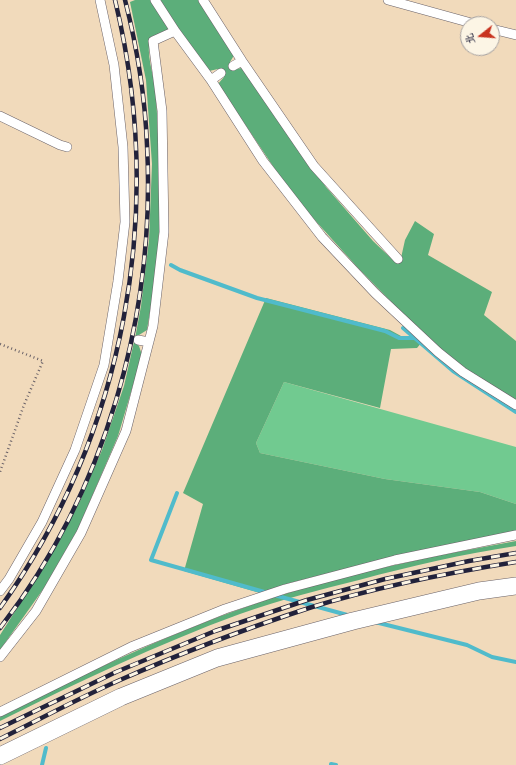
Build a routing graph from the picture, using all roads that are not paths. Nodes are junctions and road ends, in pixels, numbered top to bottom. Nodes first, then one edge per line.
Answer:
1 (100, 0) edge
2 (155, 0) edge
3 (202, 0) edge
4 (388, 0) edge
5 (460, 20) edge
6 (175, 31) junction
7 (500, 31) edge
8 (516, 35) edge
9 (242, 60) junction
10 (232, 66) dead end
11 (222, 74) dead end
12 (211, 80) junction
13 (0, 116) edge
14 (67, 147) dead end
15 (398, 259) dead end
16 (138, 340) dead end
17 (148, 342) junction
18 (516, 405) edge
19 (516, 535) edge
20 (516, 586) edge
21 (0, 591) edge
22 (0, 657) edge
23 (0, 712) edge
24 (0, 756) edge

1 - 21 lane
2 - 6 lane
3 - 9 lane
4 - 5 lane
6 - 12 lane
6 - 17 lane
7 - 8 lane
9 - 10 lane
9 - 15 lane
11 - 12 lane
12 - 18 lane
13 - 14 lane
16 - 17 lane
17 - 22 lane
19 - 23 lane
20 - 24 street

